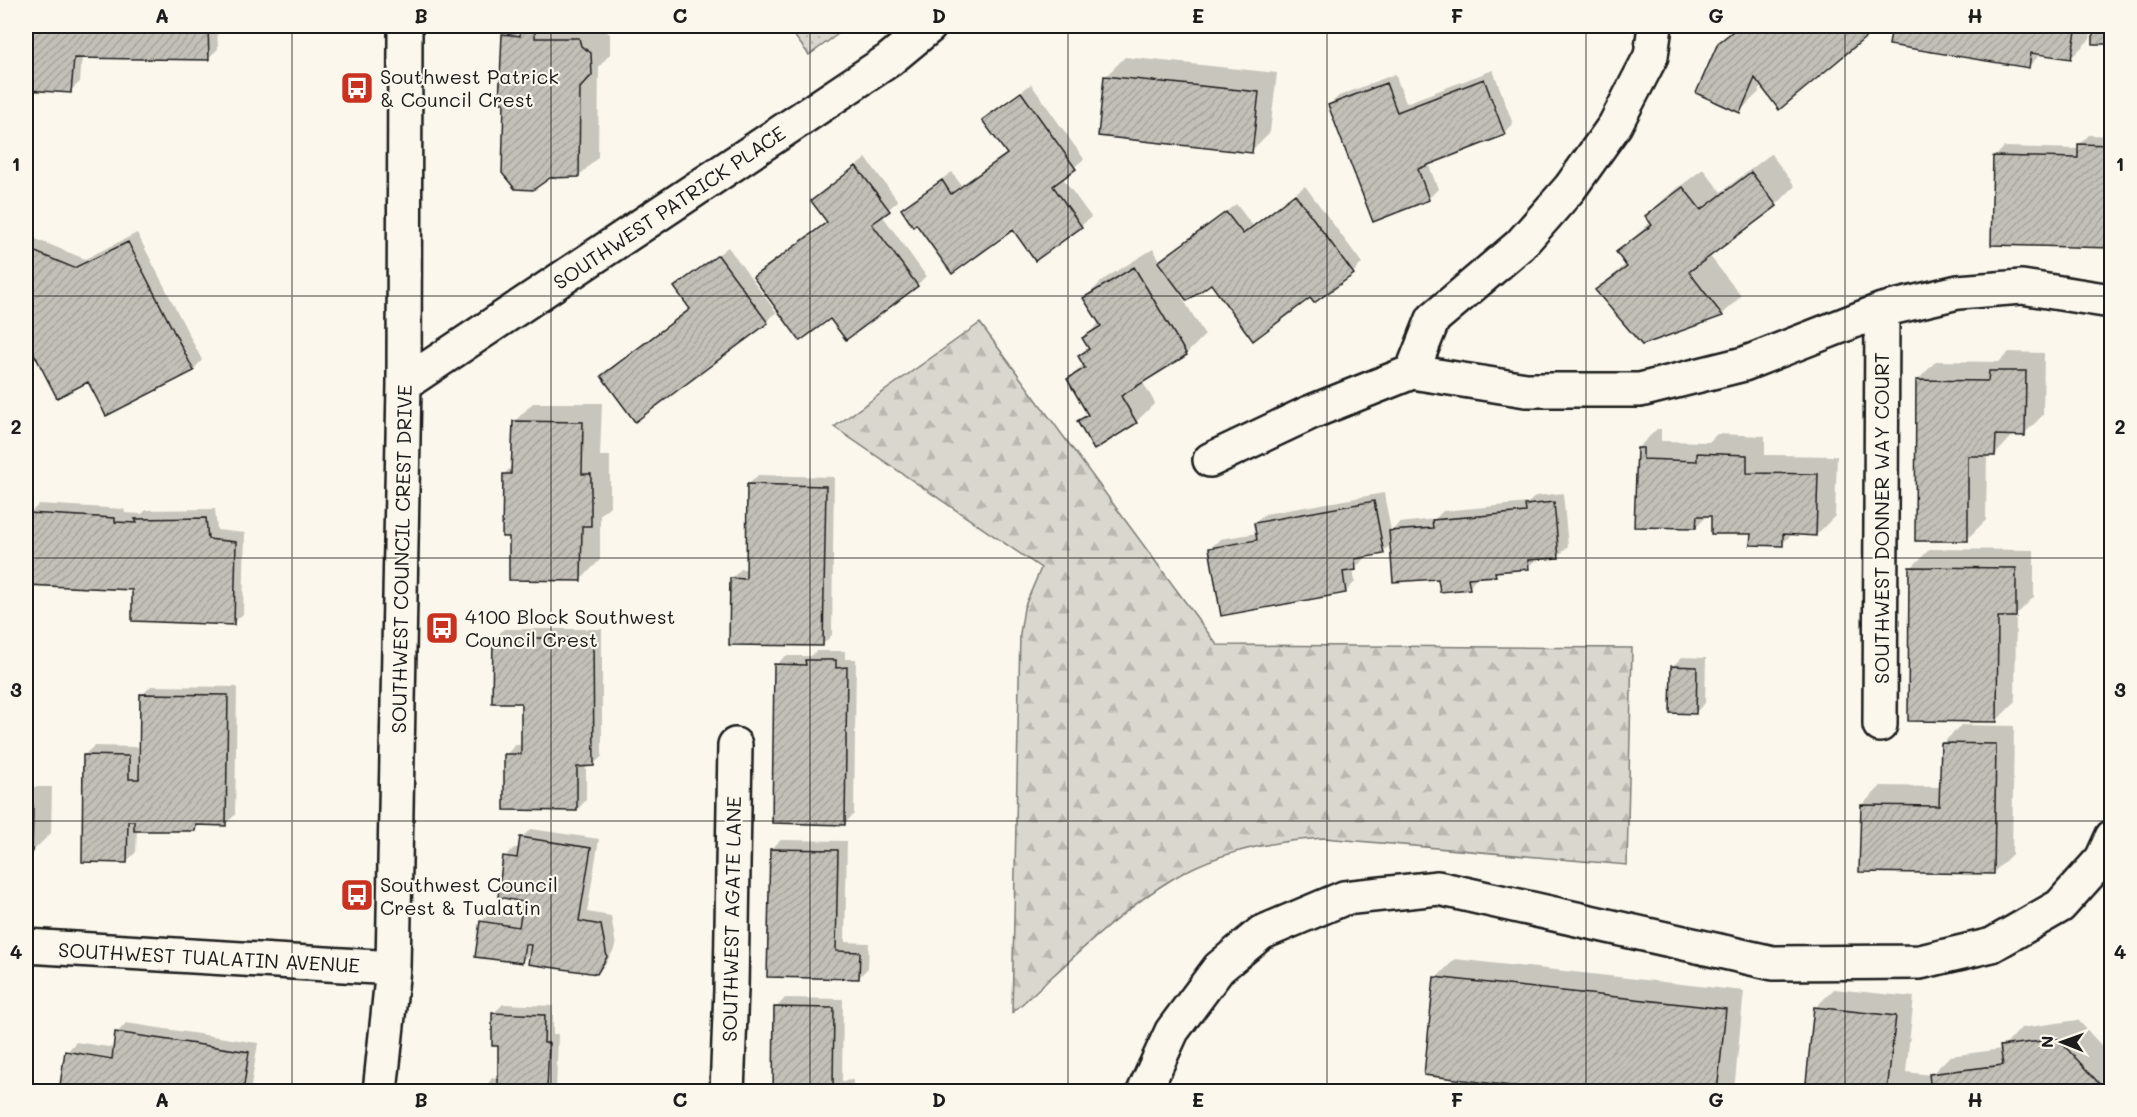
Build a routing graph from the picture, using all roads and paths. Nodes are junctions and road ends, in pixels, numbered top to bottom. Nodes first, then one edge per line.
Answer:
1 (384, 26) edge
2 (405, 26) edge
3 (930, 26) edge
4 (1655, 26) edge
5 (405, 63) junction
6 (2111, 301) edge
7 (1882, 310) junction
8 (1412, 372) junction
9 (404, 384) junction
10 (1210, 460) dead end
11 (1880, 725) dead end
12 (735, 746) dead end
13 (2112, 837) edge
14 (26, 946) edge
15 (393, 968) junction
16 (380, 1092) edge
17 (727, 1092) edge
18 (1144, 1092) edge

1 - 5 street
2 - 5 street, SOUTHWEST COUNCIL CREST DRIVE
3 - 9 street, SOUTHWEST PATRICK PLACE
4 - 8 street
5 - 9 street, SOUTHWEST COUNCIL CREST DRIVE
6 - 7 street
7 - 8 street
7 - 11 street, SOUTHWEST DONNER WAY COURT
8 - 10 street
9 - 15 street, SOUTHWEST COUNCIL CREST DRIVE
12 - 17 street, SOUTHWEST AGATE LANE
13 - 18 street
14 - 15 street, SOUTHWEST TUALATIN AVENUE
15 - 16 street, SOUTHWEST COUNCIL CREST DRIVE

